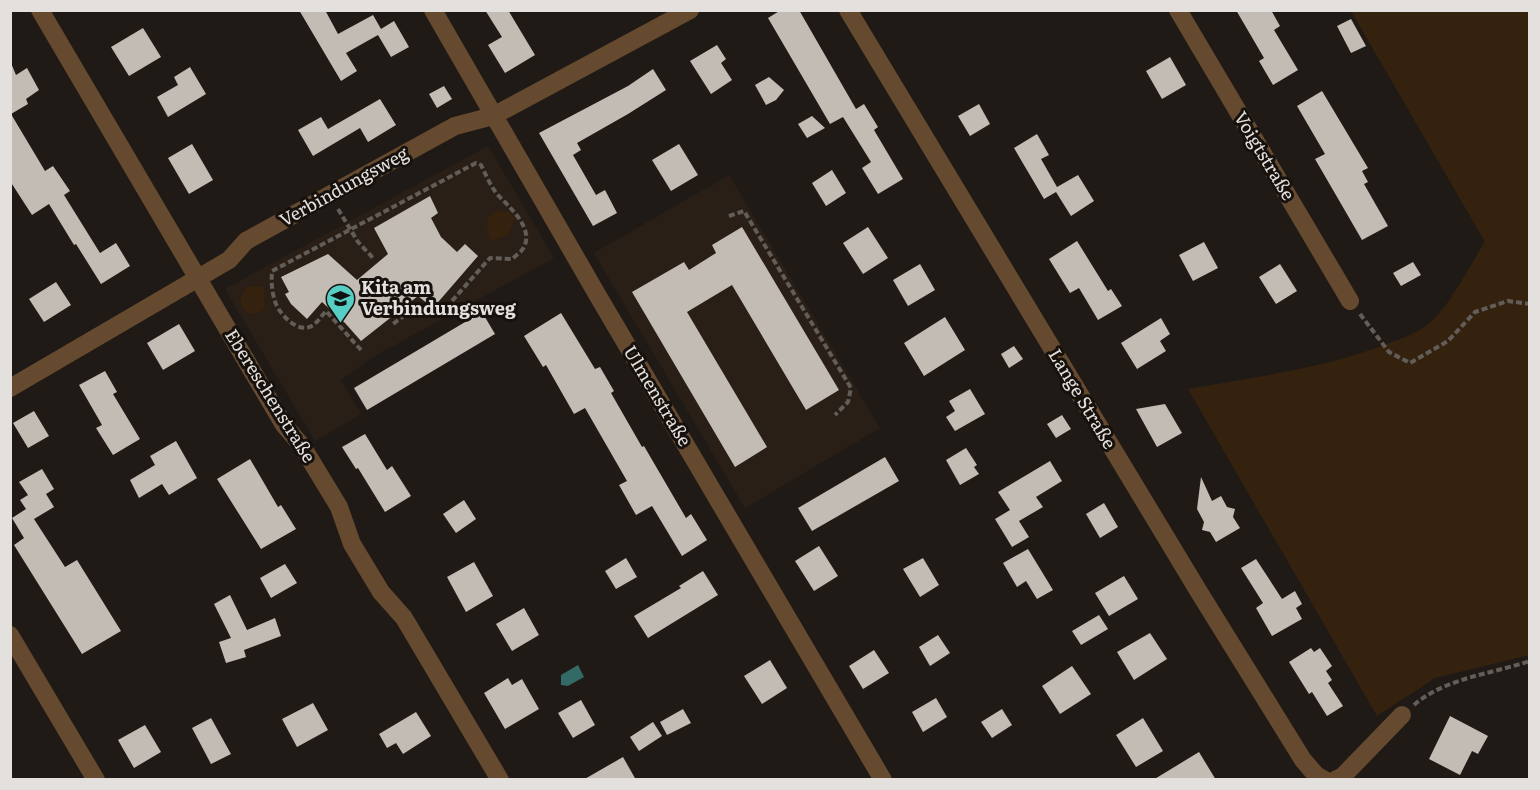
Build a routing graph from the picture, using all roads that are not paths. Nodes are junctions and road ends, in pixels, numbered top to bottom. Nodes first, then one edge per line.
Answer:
1 (40, 10) edge
2 (433, 10) edge
3 (690, 10) edge
4 (848, 10) edge
5 (1178, 10) edge
6 (493, 116) junction
7 (197, 277) junction
8 (1350, 301) road end
9 (10, 388) edge
10 (10, 635) edge
11 (1402, 715) road end
12 (96, 780) edge
13 (500, 780) edge
14 (883, 780) edge
15 (1325, 780) edge
16 (1335, 780) edge

1 - 7 street, Ebereschenstraße
2 - 6 street, Ulmenstraße
3 - 6 street, Verbindungsweg
4 - 15 street, Lange Straße
5 - 8 street, Voigtstraße
6 - 7 street, Verbindungsweg
6 - 14 street, Ulmenstraße
7 - 9 street, Verbindungsweg
7 - 13 street, Ebereschenstraße
10 - 12 street
11 - 16 street

